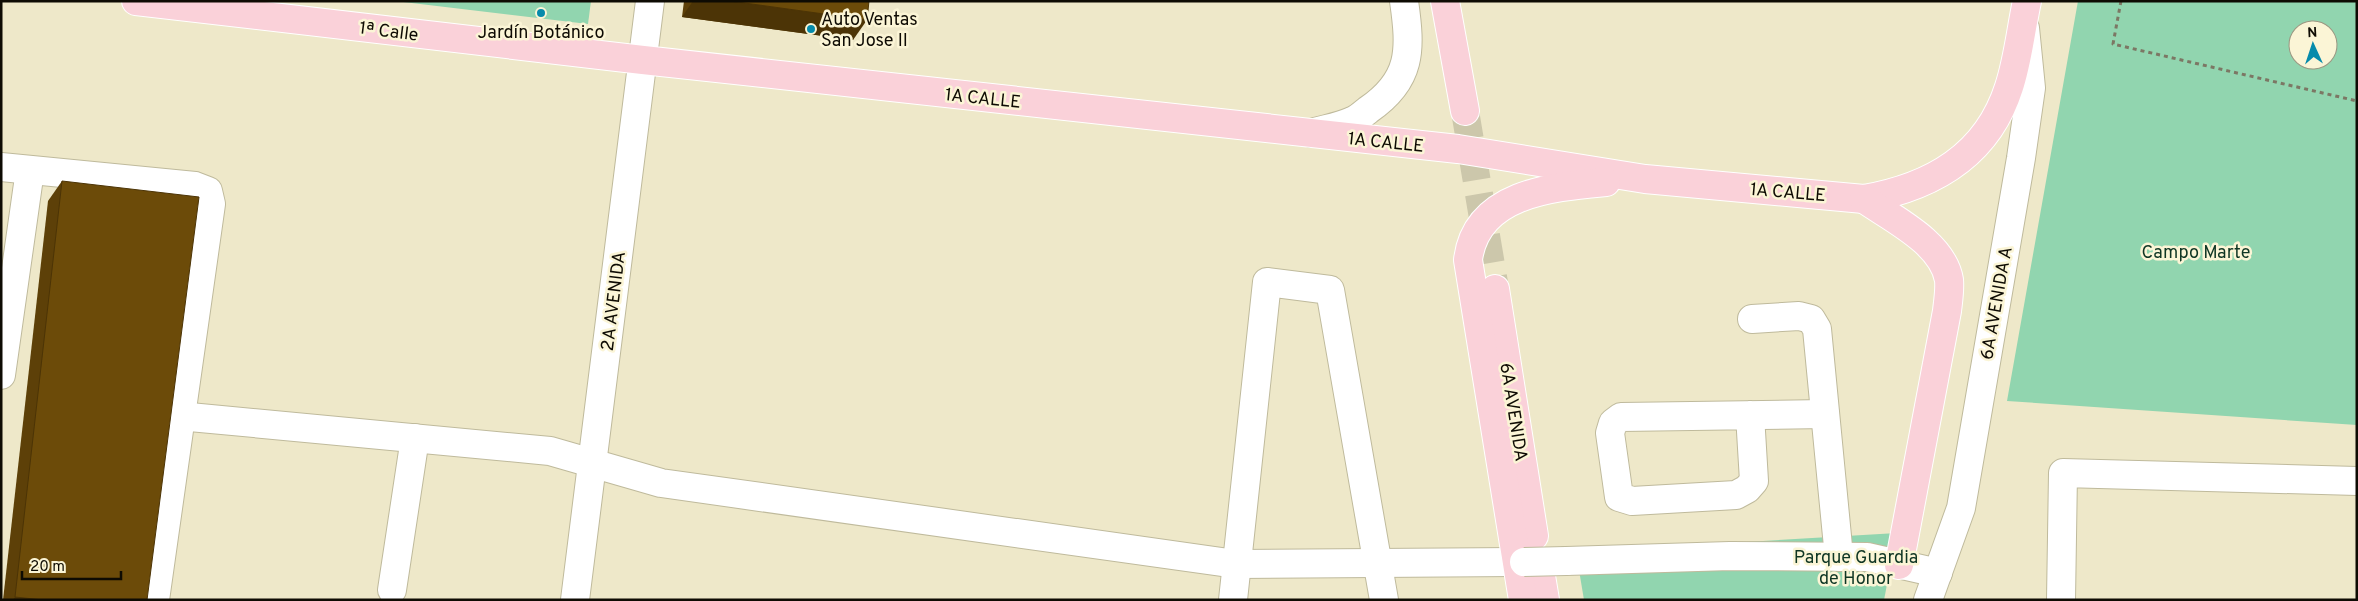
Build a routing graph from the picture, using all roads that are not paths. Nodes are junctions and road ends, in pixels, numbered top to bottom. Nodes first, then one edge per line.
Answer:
1 (136, 1) edge
2 (650, 1) edge
3 (1404, 1) edge
4 (1445, 1) edge
5 (2025, 9) edge
6 (643, 60) junction
7 (1466, 111) tunnel mouth
8 (1308, 134) junction
9 (1, 167) edge
10 (30, 170) junction
11 (1645, 179) junction
12 (1864, 199) junction
13 (1495, 289) tunnel mouth
14 (1752, 319) dead end
15 (1, 375) edge
16 (1825, 414) junction
17 (1750, 415) junction
18 (180, 416) junction
19 (415, 438) junction
20 (593, 462) junction
21 (2357, 482) edge
22 (1534, 536) dead end
23 (1839, 557) junction
24 (1377, 563) junction
25 (1236, 564) junction
26 (1899, 565) junction
27 (1938, 573) junction
28 (1532, 575) edge
29 (392, 590) dead end
30 (154, 600) edge
31 (576, 600) edge
32 (1232, 600) edge
33 (1384, 600) edge
34 (1523, 600) edge
35 (1928, 600) edge
36 (2061, 600) edge

1 - 6 main road, 1ª Calle
2 - 6 street, 2A AVENIDA
3 - 8 street
4 - 7 main road
5 - 12 main road, 1A CALLE
5 - 27 street, 6A AVENIDA A
6 - 8 main road, 1A CALLE
6 - 20 street, 2A AVENIDA
8 - 11 main road, 1A CALLE
9 - 10 street
10 - 15 street
10 - 18 street
11 - 12 main road, 1A CALLE
11 - 28 main road
12 - 26 main road
13 - 22 main road, 6A AVENIDA
14 - 16 street
16 - 17 street
16 - 23 street
17 - 17 street
18 - 19 street
18 - 30 street
19 - 20 street
19 - 29 street
20 - 25 street
20 - 31 street, 2A AVENIDA
21 - 36 street
23 - 26 street
23 - 28 street, bridge
24 - 25 street
24 - 25 street
24 - 28 street
24 - 33 street
25 - 32 street
26 - 27 street
27 - 35 street, 6A AVENIDA A
28 - 34 main road

